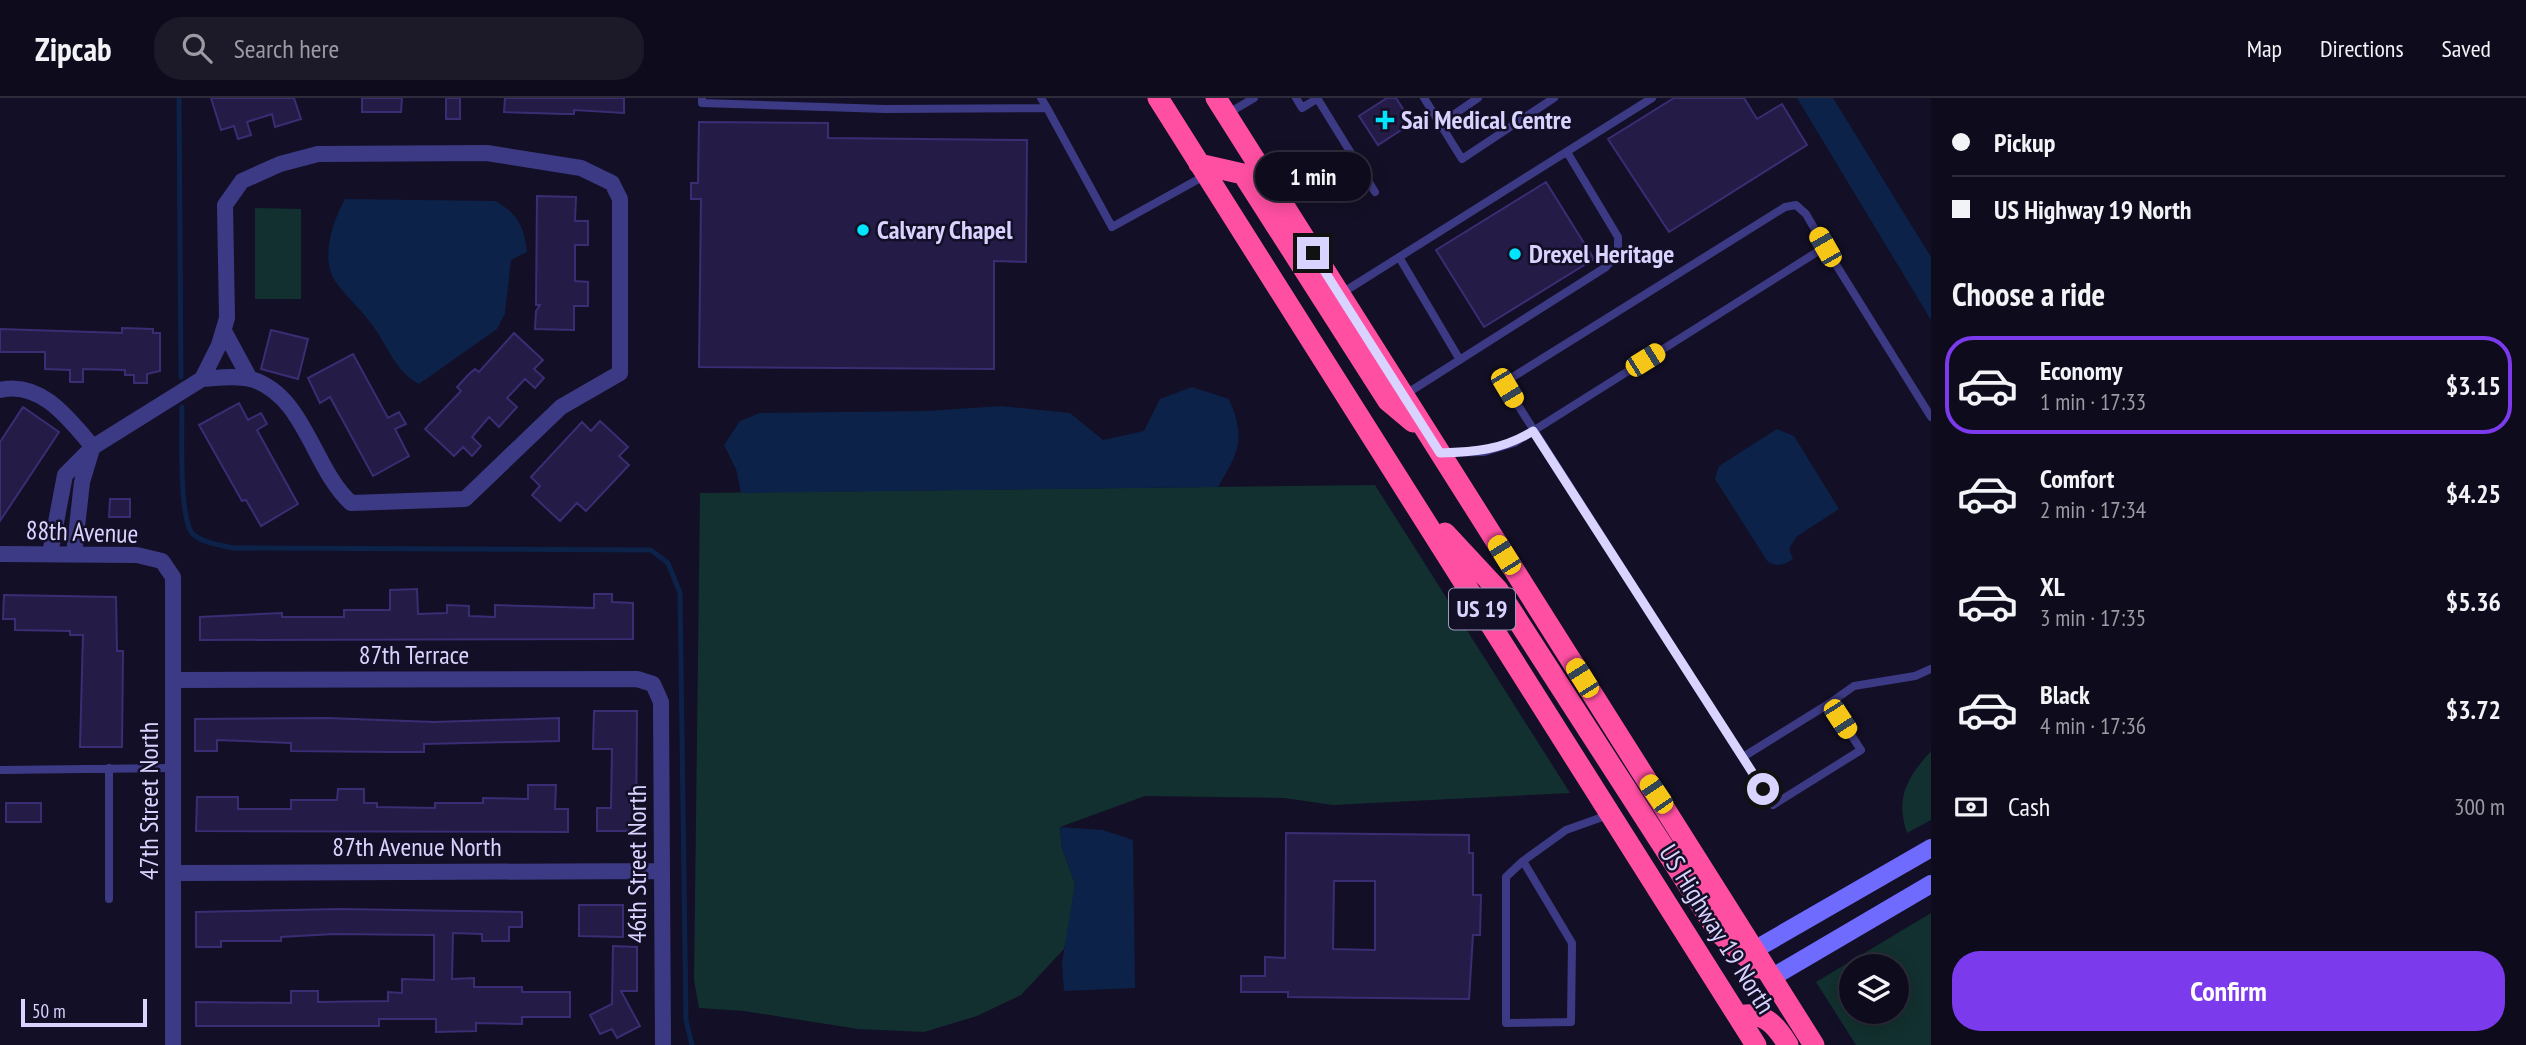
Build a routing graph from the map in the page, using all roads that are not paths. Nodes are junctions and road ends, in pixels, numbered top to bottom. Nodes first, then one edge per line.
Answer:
1 (702, 98) edge
2 (840, 98) edge
3 (885, 98) edge
4 (931, 98) edge
5 (978, 98) edge
6 (1041, 98) edge
7 (1158, 98) edge
8 (1254, 98) edge
9 (1296, 98) edge
10 (1317, 98) edge
11 (1424, 98) edge
12 (1478, 98) edge
13 (1554, 98) edge
14 (1653, 98) edge
15 (747, 101) edge
16 (792, 102) edge
17 (1221, 106) edge
18 (840, 108) junction
19 (978, 108) junction
20 (1047, 108) junction
21 (885, 109) junction
22 (932, 109) junction
23 (1440, 124) junction
24 (1567, 152) junction
25 (1202, 169) junction
26 (1375, 192) dead end
27 (1825, 247) junction
28 (1399, 257) junction
29 (1340, 294) junction
30 (224, 331) junction
31 (1460, 360) junction
32 (202, 379) junction
33 (250, 379) junction
34 (0, 390) edge
35 (1404, 396) junction
36 (1931, 417) edge
37 (1533, 431) junction
38 (1428, 434) junction
39 (93, 447) junction
40 (1440, 453) junction
41 (1410, 496) junction
42 (0, 554) edge
43 (50, 554) junction
44 (74, 554) junction
45 (162, 561) joint
46 (1931, 670) edge
47 (173, 680) junction
48 (653, 684) joint
49 (1830, 703) junction
50 (1743, 757) junction
51 (108, 768) junction
52 (173, 768) junction
53 (0, 769) edge
54 (1611, 814) junction
55 (1931, 848) edge
56 (1524, 862) junction
57 (661, 871) junction
58 (173, 873) junction
59 (1931, 884) edge
60 (109, 899) dead end
61 (1754, 950) junction
62 (1771, 978) junction
63 (1738, 1016) junction
64 (173, 1045) edge
65 (663, 1045) edge
66 (1756, 1045) edge
67 (1788, 1045) edge
68 (1814, 1045) edge

1 - 15 lane
2 - 18 lane
3 - 21 lane
4 - 22 lane
5 - 19 lane
6 - 20 lane
7 - 25 highway, US Highway 19 North / US 19
8 - 17 lane
9 - 10 lane
10 - 26 lane
11 - 23 lane
12 - 23 lane
13 - 23 lane
14 - 24 lane
15 - 16 lane
16 - 18 lane
17 - 29 highway, US Highway 19 North / US 19
18 - 21 lane
19 - 20 lane
19 - 22 lane
20 - 25 lane
21 - 22 lane
24 - 28 lane
24 - 31 lane
25 - 38 highway
25 - 41 highway, US Highway 19 North / US 19
27 - 36 lane
27 - 37 lane
27 - 37 lane
28 - 29 lane
28 - 31 lane
29 - 35 highway, US Highway 19 North / US 19
30 - 32 street
30 - 33 street
30 - 33 street
31 - 35 lane
32 - 33 street
32 - 39 street
34 - 39 street
35 - 38 highway, US Highway 19 North / US 19
37 - 40 lane
37 - 50 lane
38 - 40 highway, US Highway 19 North / US 19
39 - 43 street
39 - 44 street
40 - 61 highway, US Highway 19 North / US 19
41 - 54 highway, US Highway 19 North / US 19
41 - 62 highway
42 - 43 street, 88th Avenue
43 - 44 street, 88th Avenue
44 - 45 street, 88th Avenue
45 - 47 street, 47th Street North
46 - 49 lane
47 - 48 street, 87th Terrace
47 - 52 street, 47th Street North
48 - 57 street, 46th Street North
49 - 50 lane
49 - 50 lane
51 - 52 lane
51 - 53 lane
51 - 60 lane
52 - 58 street, 47th Street North
54 - 56 lane
54 - 63 highway, US Highway 19 North / US 19
55 - 61 street
56 - 56 lane
57 - 58 street, 87th Avenue North
57 - 65 street, 46th Street North
58 - 64 street, 47th Street North
59 - 62 street
61 - 62 highway, US Highway 19 North / US 19
62 - 68 highway, US Highway 19 North / US 19
63 - 66 highway, US Highway 19 North / US 19
63 - 67 highway

